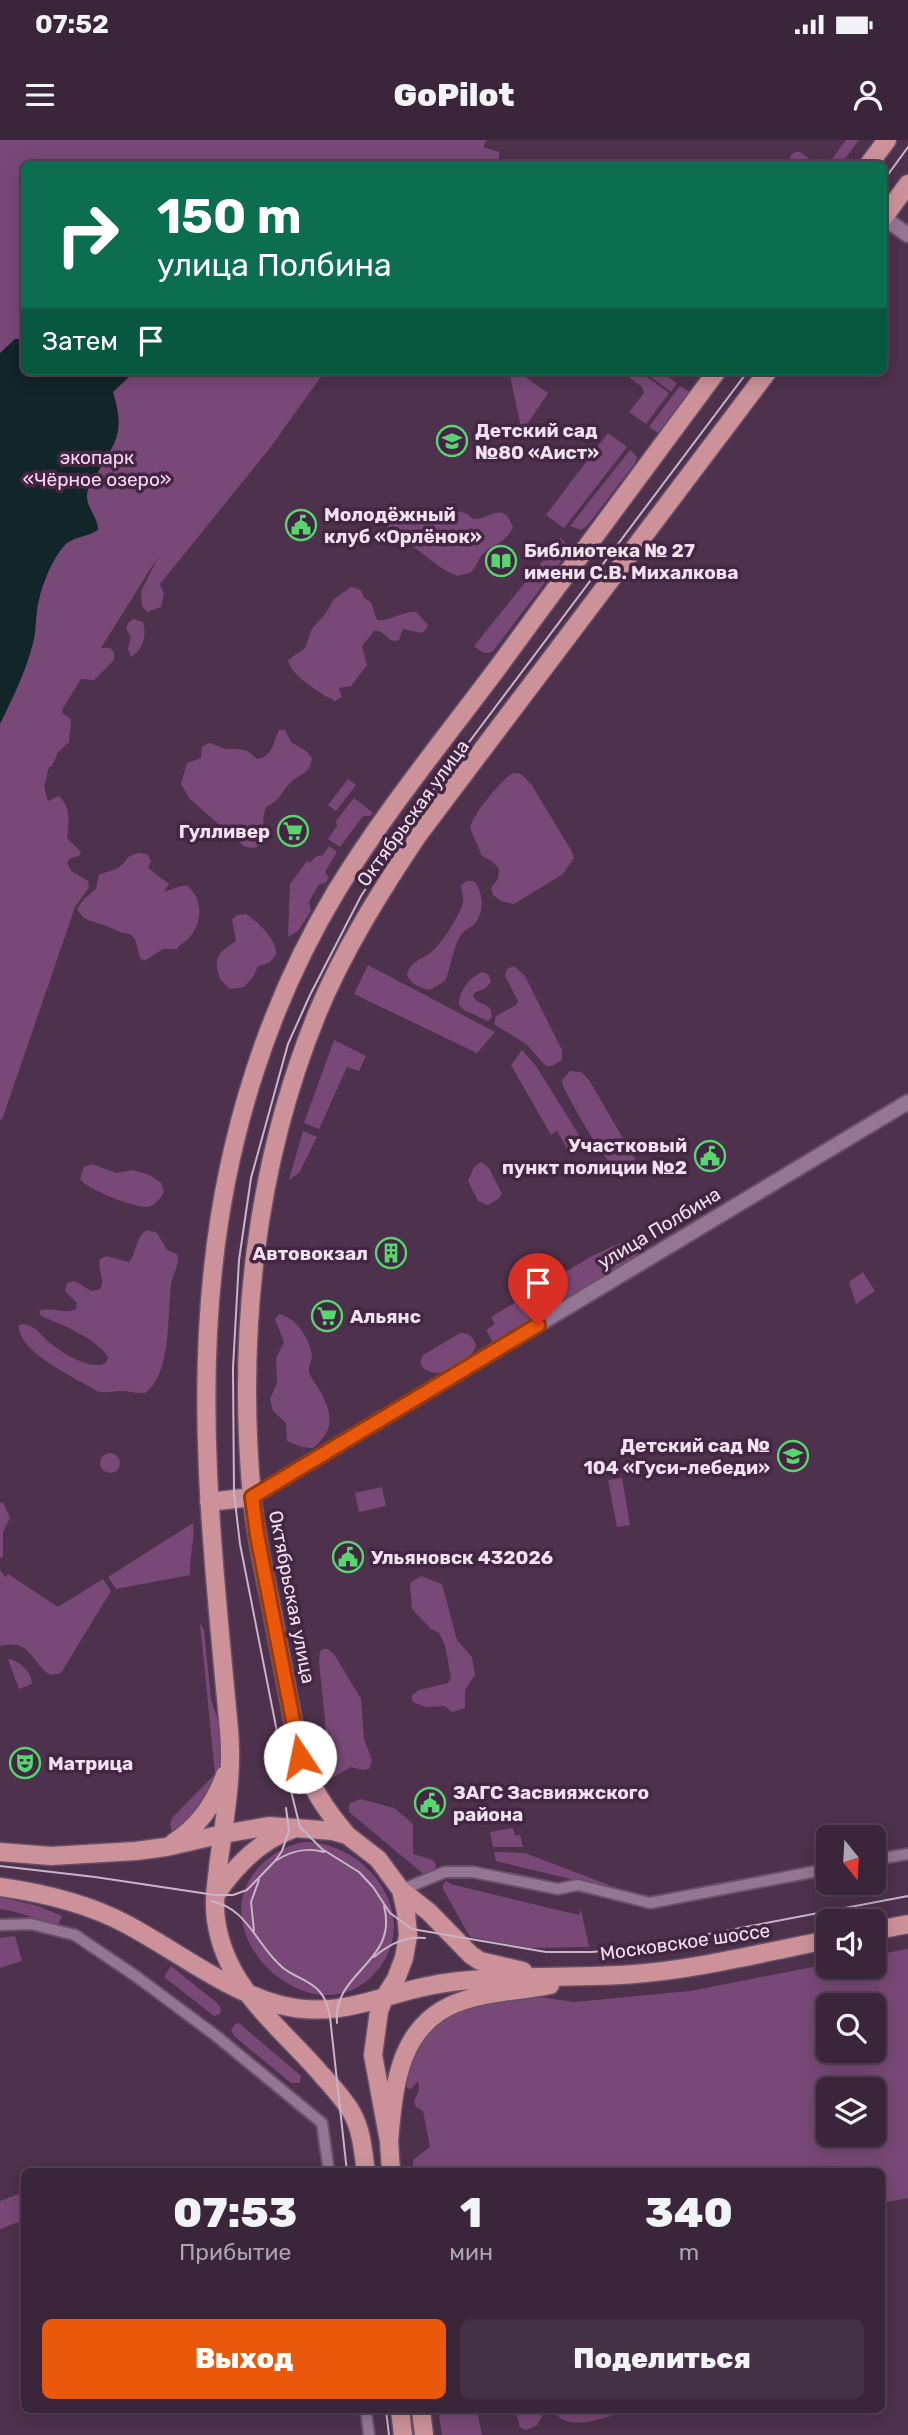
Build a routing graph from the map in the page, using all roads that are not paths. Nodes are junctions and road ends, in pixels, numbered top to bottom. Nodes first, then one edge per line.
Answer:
1 (887, 140) edge
2 (871, 161) edge
3 (908, 184) edge
4 (887, 213) edge
5 (887, 219) edge
6 (908, 235) edge
7 (714, 375) edge
8 (765, 375) edge
9 (908, 1102) edge
10 (252, 1497) junction
11 (209, 1502) junction
12 (230, 1755) junction
13 (300, 1827) junction
14 (223, 1834) junction
15 (347, 1835) junction
16 (166, 1847) junction
17 (0, 1852) edge
18 (908, 1854) edge
19 (886, 1858) edge
20 (816, 1871) edge
21 (0, 1886) edge
22 (401, 1890) junction
23 (215, 1895) junction
24 (0, 1924) edge
25 (908, 1924) edge
26 (886, 1928) edge
27 (816, 1942) edge
28 (547, 1977) junction
29 (586, 1977) junction
30 (243, 1991) junction
31 (384, 1998) junction
32 (389, 2141) junction
33 (328, 2168) edge
34 (365, 2168) edge
35 (391, 2168) edge
36 (366, 2413) edge
37 (400, 2413) edge
38 (421, 2413) edge
39 (369, 2435) edge
40 (403, 2435) edge
41 (424, 2435) edge

1 - 2 main road
3 - 4 main road
5 - 6 street
7 - 11 main road, Октябрьская улица
8 - 10 main road, Октябрьская улица
9 - 10 street, улица Полбина
10 - 11 main road, улица Полбина
10 - 15 main road, Октябрьская улица
11 - 12 main road, Октябрьская улица
12 - 14 main road, Октябрьская улица
12 - 16 main road
13 - 14 main road, Московское шоссе
13 - 15 main road, Московское шоссе
13 - 23 main road
14 - 16 main road, Московское шоссе
14 - 23 main road, Октябрьская улица
15 - 22 main road, Московское шоссе
16 - 17 main road, Московское шоссе
18 - 19 street
20 - 22 street
21 - 30 main road
22 - 28 main road, Московское шоссе
22 - 31 main road
23 - 30 main road
24 - 33 street
25 - 26 main road
27 - 29 main road, Московское шоссе
28 - 29 main road, Московское шоссе
28 - 31 main road, Московское шоссе
29 - 32 main road
30 - 31 main road
30 - 34 main road
31 - 32 main road
32 - 35 main road
36 - 39 street
37 - 40 main road
38 - 41 main road

